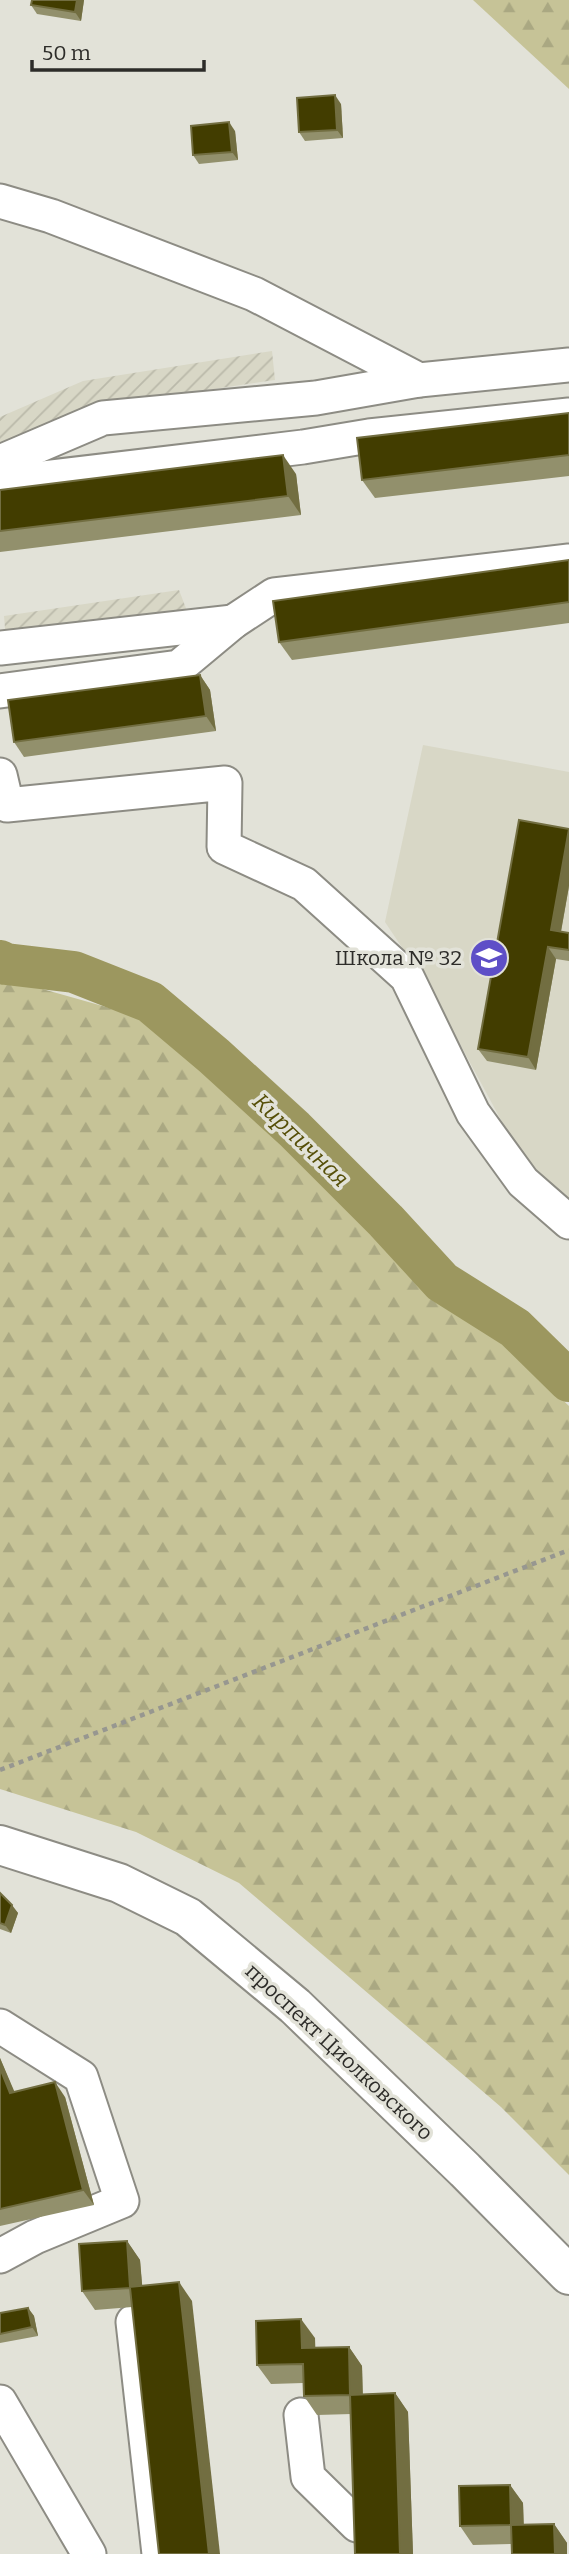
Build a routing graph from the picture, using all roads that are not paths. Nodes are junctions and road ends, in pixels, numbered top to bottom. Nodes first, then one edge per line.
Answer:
1 (0, 201) edge
2 (569, 365) edge
3 (419, 380) junction
4 (569, 415) edge
5 (0, 462) edge
6 (0, 483) edge
7 (569, 561) edge
8 (233, 622) junction
9 (0, 648) edge
10 (0, 691) edge
11 (0, 775) edge
12 (569, 1222) edge
13 (0, 1845) edge
14 (0, 2026) edge
15 (0, 2256) edge
16 (569, 2275) edge
17 (133, 2322) edge
18 (0, 2402) edge
19 (301, 2415) edge
20 (355, 2476) edge
21 (357, 2539) edge
22 (89, 2554) edge
23 (159, 2554) edge

1 - 3 street
2 - 3 street
3 - 5 street
4 - 6 street
7 - 8 street
8 - 9 street
8 - 10 street
11 - 12 street
13 - 16 main road, проспект Циолковского
14 - 15 street
17 - 23 street
18 - 22 street
19 - 21 street
20 - 21 street

